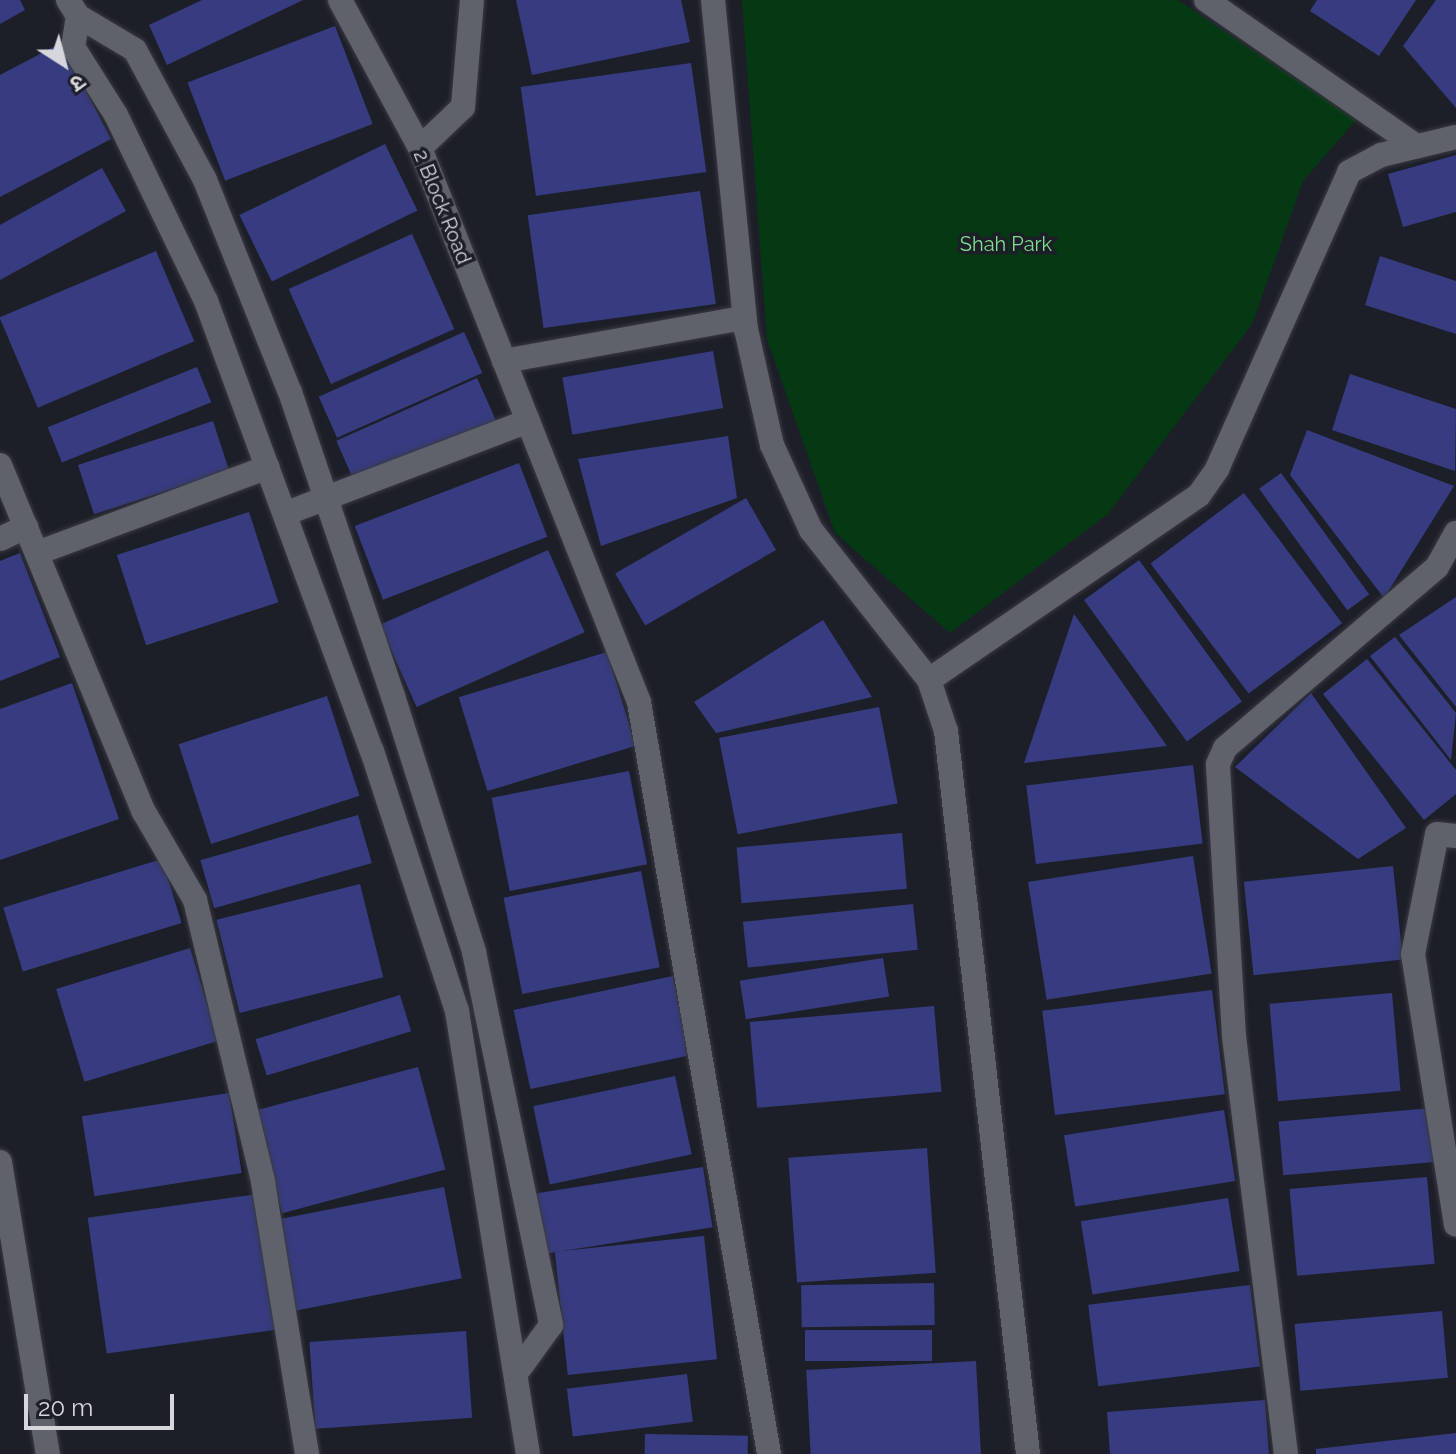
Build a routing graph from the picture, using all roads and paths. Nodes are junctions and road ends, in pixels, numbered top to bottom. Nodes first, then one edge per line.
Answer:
1 (340, 0) edge
2 (472, 0) edge
3 (713, 0) edge
4 (1206, 0) edge
5 (73, 8) edge
6 (1456, 137) edge
7 (1416, 146) junction
8 (420, 148) junction
9 (744, 318) junction
10 (504, 361) junction
11 (528, 421) junction
12 (0, 465) edge
13 (268, 467) junction
14 (330, 503) junction
15 (287, 513) junction
16 (26, 527) junction
17 (0, 539) edge
18 (1454, 543) edge
19 (37, 553) junction
20 (929, 680) junction
21 (1456, 836) edge
22 (0, 1162) edge
23 (1455, 1210) edge
24 (520, 1368) junction
25 (48, 1454) edge
26 (307, 1454) edge
27 (527, 1454) edge
28 (769, 1454) edge
29 (1028, 1454) edge
30 (1286, 1454) edge

1 - 8 street, 2 Block Road
2 - 8 street
3 - 9 street
4 - 7 street
5 - 13 street
5 - 14 street
6 - 7 street
7 - 20 street
8 - 10 street, 2 Block Road
9 - 10 street
9 - 20 street
10 - 11 street, 2 Block Road
11 - 14 street
11 - 28 street, 2 Block Road
12 - 16 street
13 - 15 street
13 - 19 street
14 - 15 street
14 - 24 street
15 - 24 street
16 - 17 street
16 - 19 street
18 - 30 street
19 - 26 street
20 - 29 street
21 - 23 street
22 - 25 street
24 - 27 street

